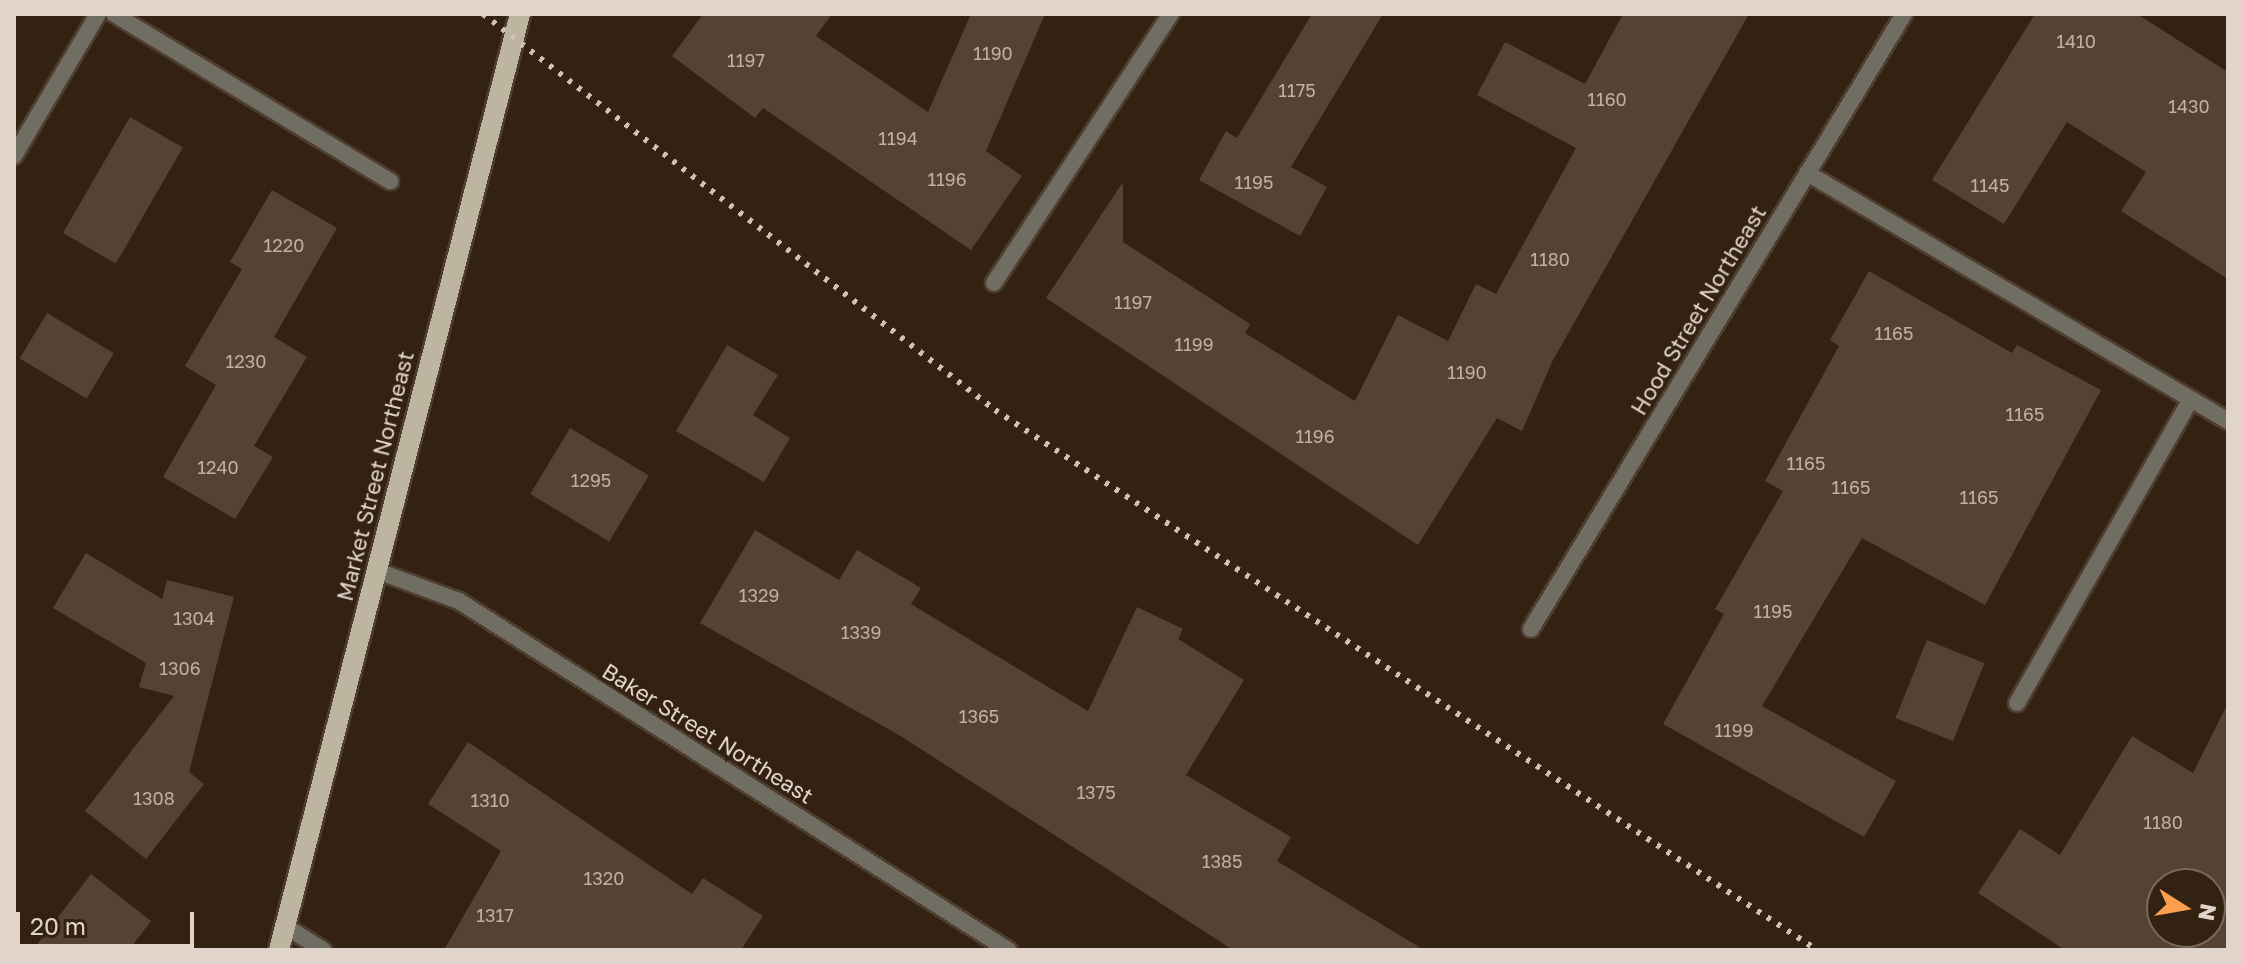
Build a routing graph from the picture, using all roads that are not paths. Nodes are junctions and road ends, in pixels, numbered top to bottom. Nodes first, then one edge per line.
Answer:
1 (98, 14) edge
2 (114, 14) edge
3 (520, 14) edge
4 (1171, 14) edge
5 (1904, 14) edge
6 (14, 156) edge
7 (1807, 173) junction
8 (390, 181) dead end
9 (994, 283) dead end
10 (2191, 399) junction
11 (2228, 421) edge
12 (375, 570) junction
13 (1531, 629) dead end
14 (2017, 703) dead end
15 (285, 926) junction
16 (279, 950) edge
17 (323, 950) edge
18 (1008, 950) edge

1 - 6 street
2 - 8 street
3 - 12 main road, Market Street Northeast
4 - 9 street
5 - 7 street, Hood Street Northeast
7 - 10 street
7 - 13 street, Hood Street Northeast
10 - 11 street
10 - 14 street
12 - 15 main road, Market Street Northeast
12 - 18 street, Baker Street Northeast
15 - 16 main road, Market Street Northeast
15 - 17 street

